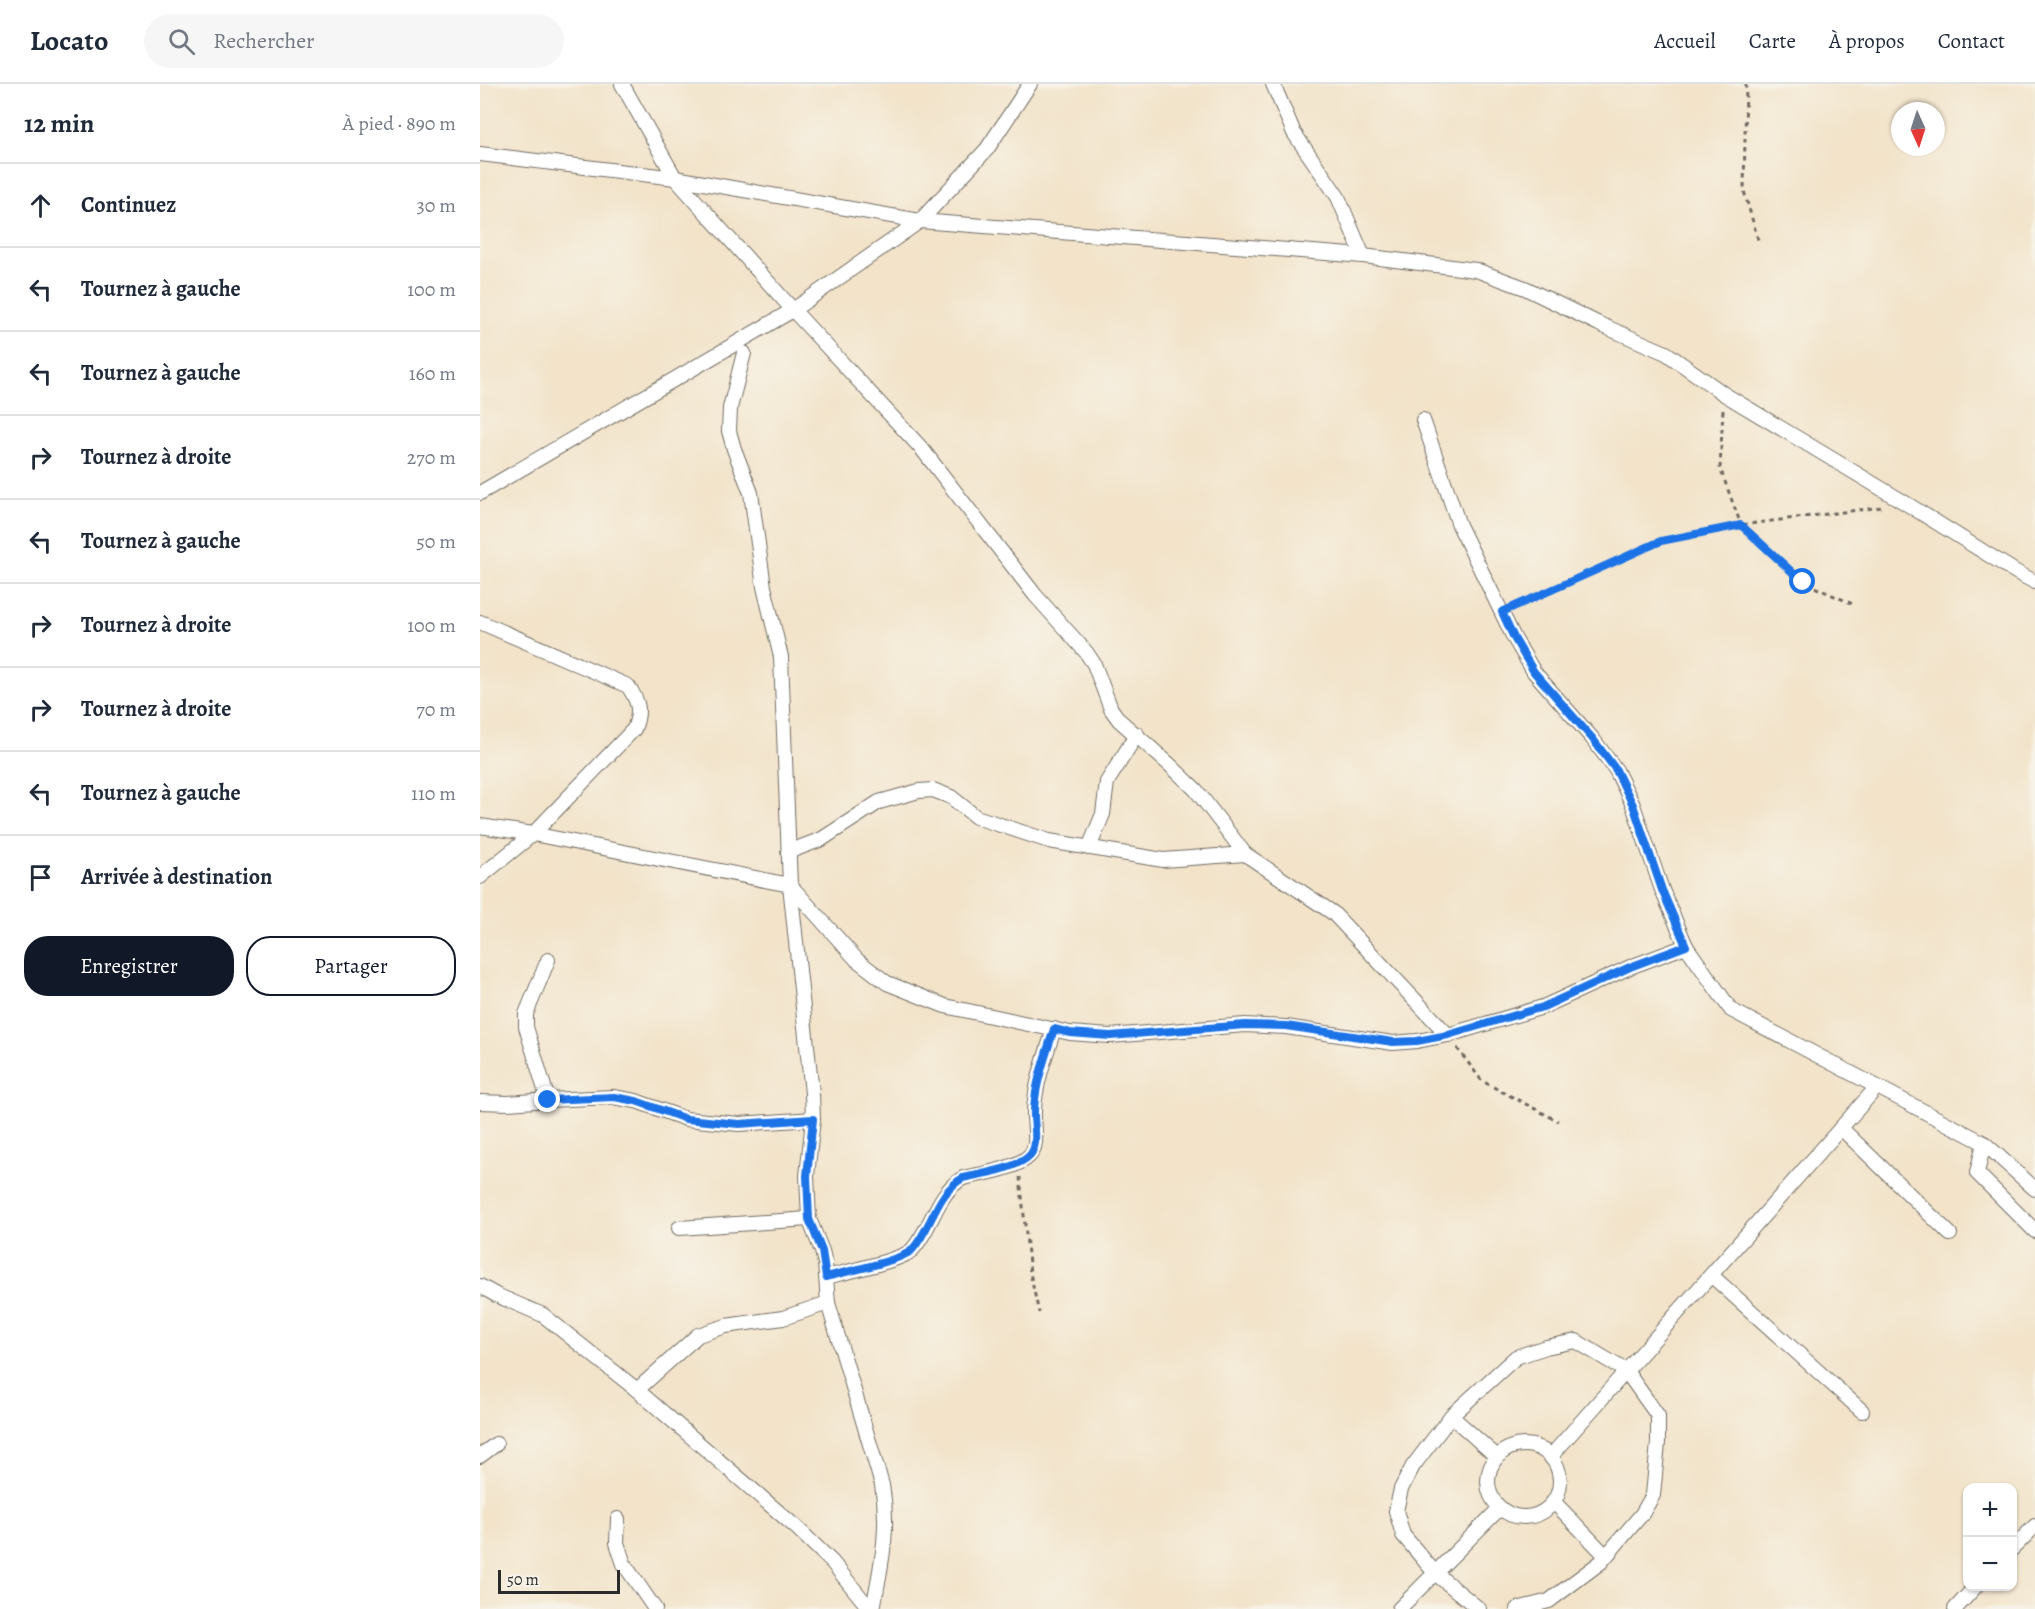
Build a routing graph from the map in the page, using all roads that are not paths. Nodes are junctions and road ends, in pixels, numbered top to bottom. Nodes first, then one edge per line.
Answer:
1 (622, 84) edge
2 (1030, 84) edge
3 (1273, 84) edge
4 (480, 154) edge
5 (675, 177) junction
6 (920, 221) junction
7 (1362, 255) junction
8 (794, 310) junction
9 (744, 353) dead end
10 (1423, 420) dead end
11 (480, 493) edge
12 (2035, 582) edge
13 (480, 622) edge
14 (1137, 734) junction
15 (480, 826) edge
16 (533, 834) junction
17 (1089, 848) junction
18 (788, 852) junction
19 (1245, 854) junction
20 (480, 877) edge
21 (790, 885) junction
22 (1686, 946) junction
23 (548, 960) dead end
24 (1054, 1029) junction
25 (1448, 1035) junction
26 (1877, 1087) junction
27 (548, 1100) junction
28 (480, 1102) edge
29 (813, 1119) junction
30 (1841, 1128) junction
31 (1984, 1143) junction
32 (2035, 1189) edge
33 (809, 1219) junction
34 (679, 1228) dead end
35 (2035, 1231) edge
36 (1950, 1234) dead end
37 (1711, 1275) junction
38 (826, 1277) junction
39 (480, 1286) edge
40 (828, 1304) junction
41 (1626, 1371) junction
42 (637, 1390) junction
43 (1862, 1411) dead end
44 (1450, 1416) junction
45 (496, 1444) dead end
46 (480, 1456) edge
47 (1496, 1456) junction
48 (1551, 1456) junction
49 (1554, 1502) junction
50 (1499, 1509) junction
51 (618, 1519) dead end
52 (2035, 1526) edge
53 (2017, 1546) edge
54 (1606, 1556) junction
55 (1435, 1573) junction
56 (1973, 1591) edge
57 (1963, 1606) edge
58 (655, 1609) edge
59 (872, 1609) edge
60 (1399, 1609) edge
61 (1479, 1609) edge
62 (1517, 1609) edge

1 - 5 street
2 - 6 street
3 - 7 street
4 - 5 street
5 - 6 street
5 - 8 street
6 - 7 street
6 - 8 street
7 - 12 street
8 - 11 street
8 - 14 street
9 - 18 street
10 - 22 street
13 - 16 street
14 - 17 street
14 - 19 street
15 - 16 street
16 - 20 street
16 - 21 street
17 - 18 street
17 - 19 street
18 - 21 street
19 - 25 street
21 - 24 street
21 - 29 street
22 - 25 street
22 - 26 street
23 - 27 street
24 - 25 street
24 - 38 street
26 - 30 street
26 - 31 street
27 - 28 street
27 - 29 street
29 - 33 street
30 - 36 street
30 - 37 street
31 - 32 street
31 - 35 street
33 - 34 street
33 - 38 street
37 - 41 street
37 - 43 street
38 - 40 street
39 - 42 street
40 - 42 street
40 - 59 street
41 - 44 street
41 - 48 street
41 - 54 street
42 - 59 street
44 - 47 street
44 - 55 street
45 - 46 street
47 - 48 street
47 - 50 street
48 - 49 street
49 - 50 street
49 - 54 street
50 - 55 street
51 - 58 street
52 - 53 street
54 - 62 street
55 - 60 street
55 - 61 street
56 - 57 street

